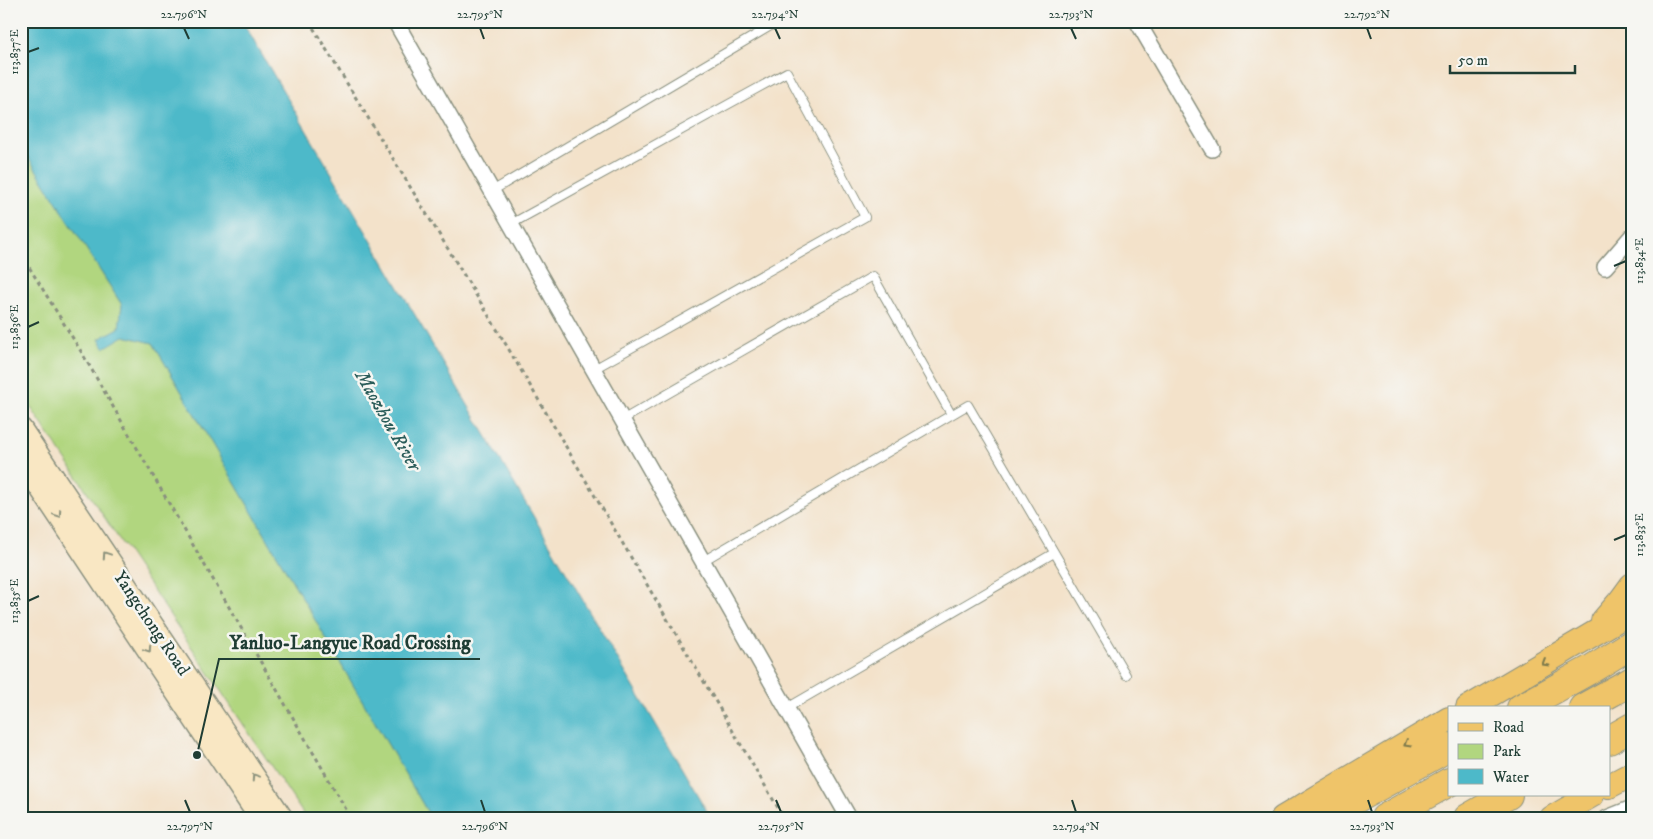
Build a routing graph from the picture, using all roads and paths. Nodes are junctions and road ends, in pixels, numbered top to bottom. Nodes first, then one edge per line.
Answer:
1 (309, 21) edge
2 (395, 21) edge
3 (779, 21) edge
4 (1138, 21) edge
5 (1212, 149) dead end
6 (492, 191) junction
7 (510, 224) junction
8 (1632, 236) edge
9 (21, 254) edge
10 (1605, 267) dead end
11 (594, 369) junction
12 (951, 414) junction
13 (622, 420) junction
14 (23, 434) edge
15 (21, 459) edge
16 (21, 487) edge
17 (42, 490) junction
18 (1054, 553) junction
19 (702, 560) junction
20 (1632, 585) edge
21 (1632, 611) edge
22 (1632, 644) edge
23 (1569, 648) junction
24 (1126, 675) dead end
25 (1632, 681) edge
26 (1471, 706) edge
27 (1525, 706) edge
28 (1587, 706) edge
29 (787, 708) junction
30 (1448, 720) edge
31 (1632, 727) edge
32 (1610, 739) edge
33 (1448, 748) edge
34 (1632, 774) edge
35 (1448, 783) edge
36 (1632, 784) edge
37 (1610, 785) edge
38 (1610, 790) edge
39 (1506, 796) edge
40 (1590, 796) edge
41 (1632, 808) edge
42 (260, 818) edge
43 (282, 818) edge
44 (351, 818) edge
45 (784, 818) edge
46 (850, 818) edge
47 (1283, 818) edge
48 (1322, 818) edge
49 (1386, 818) edge
50 (1468, 818) edge
51 (1552, 818) edge
52 (1607, 818) edge

1 - 45 path
2 - 6 street
3 - 6 lane
4 - 5 street
6 - 7 street
7 - 11 street
7 - 11 lane
8 - 10 street
9 - 44 path
11 - 13 street
12 - 13 lane
12 - 18 lane
12 - 19 lane
13 - 19 street
43 -> 14 street, Yangchong Road
15 - 17 street, Yangchong Road
16 - 17 street
17 -> 42 street, Yangchong Road
18 - 24 lane
18 - 29 lane
19 - 29 street
20 - 23 main road
21 - 23 main road
22 - 27 highway
23 -> 26 main road
25 - 28 highway
29 - 46 street
30 -> 47 main road
31 - 32 highway
33 - 48 highway
34 - 37 main road
35 - 49 highway
36 - 38 main road
39 - 50 highway
40 - 51 main road
41 - 52 street

